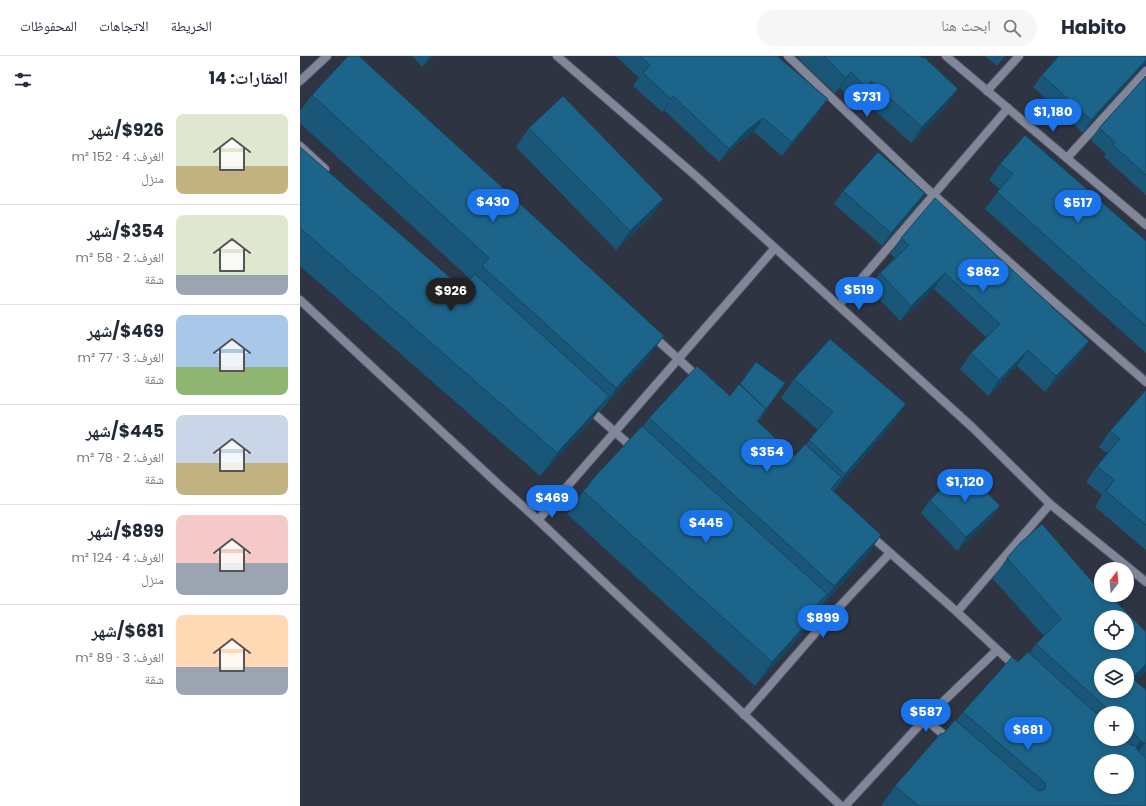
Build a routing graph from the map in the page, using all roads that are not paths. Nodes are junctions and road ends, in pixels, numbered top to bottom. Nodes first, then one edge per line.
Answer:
1 (327, 56) edge
2 (558, 56) edge
3 (788, 56) edge
4 (946, 56) edge
5 (1019, 56) edge
6 (1146, 71) edge
7 (300, 81) edge
8 (987, 91) junction
9 (1008, 108) junction
10 (300, 146) edge
11 (1067, 158) junction
12 (329, 173) edge
13 (934, 195) junction
14 (1146, 225) edge
15 (775, 248) junction
16 (300, 300) edge
17 (838, 305) junction
18 (648, 331) edge
19 (678, 358) junction
20 (1146, 382) edge
21 (707, 385) edge
22 (580, 400) edge
23 (614, 431) junction
24 (638, 453) edge
25 (1050, 504) junction
26 (538, 520) junction
27 (866, 531) edge
28 (890, 553) junction
29 (1146, 582) edge
30 (801, 602) edge
31 (957, 612) junction
32 (824, 623) junction
33 (997, 650) junction
34 (1026, 676) edge
35 (744, 715) junction
36 (925, 719) junction
37 (955, 744) edge
38 (841, 806) edge
39 (845, 806) edge

1 - 7 street
2 - 15 street
3 - 13 street
4 - 8 street
5 - 8 street
6 - 11 street
8 - 9 street
9 - 11 street
9 - 13 street
10 - 12 street
11 - 14 street
13 - 17 street
13 - 20 street
15 - 17 street
15 - 19 street
16 - 26 street
17 - 25 street
18 - 19 street
19 - 21 street
19 - 23 street
22 - 23 street
23 - 24 street
23 - 26 street
25 - 29 street
25 - 31 street
26 - 35 street
27 - 28 street
28 - 31 street
28 - 32 street
30 - 32 street
31 - 33 street
32 - 35 street
33 - 34 street
33 - 36 street
35 - 38 street
36 - 37 street
36 - 39 street

